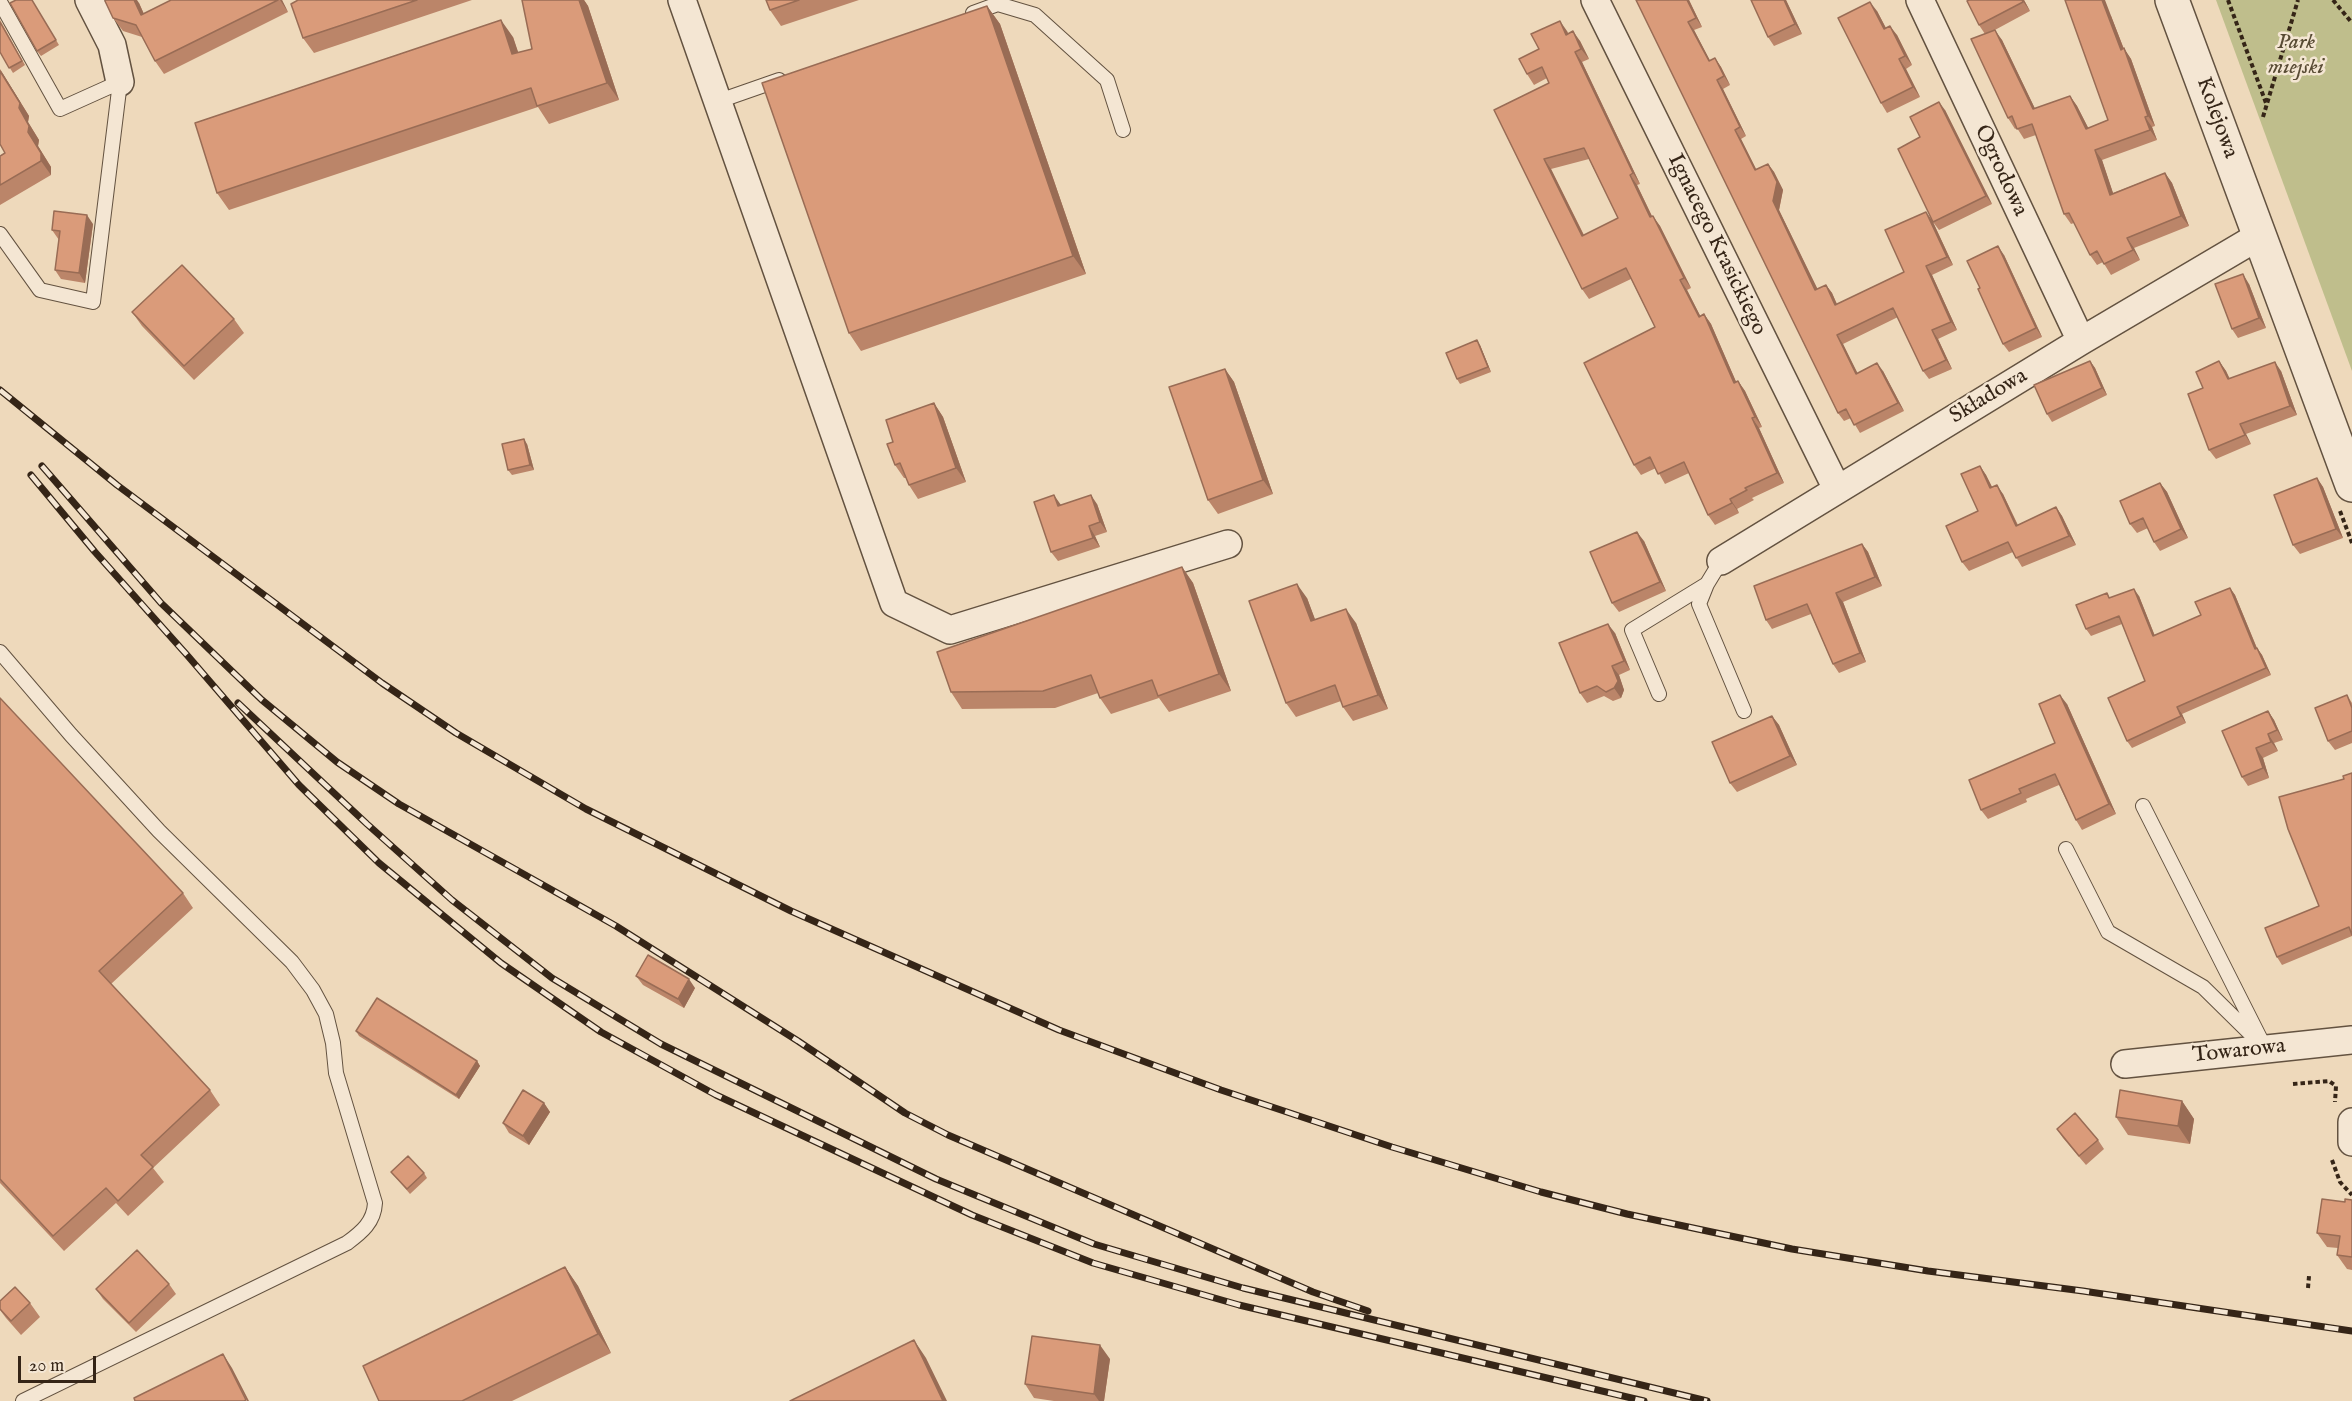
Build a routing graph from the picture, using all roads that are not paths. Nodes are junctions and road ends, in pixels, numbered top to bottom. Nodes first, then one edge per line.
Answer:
1 (682, 0) edge
2 (1596, 0) edge
3 (1920, 0) edge
4 (2172, 0) edge
5 (93, 1) edge
6 (0, 2) edge
7 (964, 16) edge
8 (795, 74) edge
9 (120, 82) junction
10 (716, 102) junction
11 (1123, 130) dead end
12 (0, 234) edge
13 (2259, 236) junction
14 (2081, 341) junction
15 (2352, 485) edge
16 (1837, 489) junction
17 (1228, 544) dead end
18 (1714, 572) junction
19 (0, 652) edge
20 (1659, 693) dead end
21 (1744, 711) dead end
22 (2143, 806) dead end
23 (2066, 849) dead end
24 (2352, 1040) edge
25 (2266, 1050) junction
26 (2125, 1064) dead end
27 (2352, 1122) edge
28 (2352, 1143) edge
29 (23, 1401) edge

1 - 10 street
2 - 16 street, Ignacego Krasickiego
3 - 14 street, Ogrodowa
4 - 13 street, Kolejowa
5 - 9 street
6 - 9 lane
7 - 11 lane
8 - 10 lane
9 - 12 lane
10 - 17 street
13 - 14 street, Składowa
13 - 15 street, Kolejowa
14 - 16 street, Składowa
16 - 18 street, Składowa
18 - 20 lane
18 - 21 lane
19 - 29 lane
22 - 25 lane
23 - 25 lane
24 - 25 street, Towarowa
25 - 26 street, Towarowa
27 - 28 street

